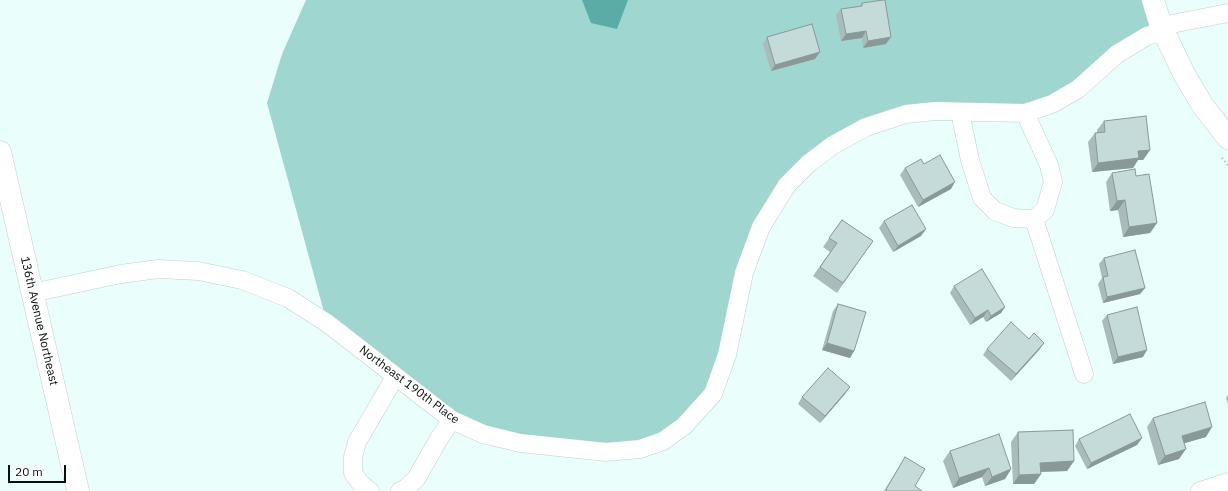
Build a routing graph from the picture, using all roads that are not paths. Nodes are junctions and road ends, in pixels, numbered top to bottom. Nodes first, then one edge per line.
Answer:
1 (1153, 0) edge
2 (1228, 13) edge
3 (1162, 29) junction
4 (960, 112) junction
5 (1025, 113) junction
6 (1228, 138) edge
7 (0, 152) edge
8 (1034, 219) junction
9 (32, 293) junction
10 (1084, 374) dead end
11 (395, 377) junction
12 (452, 420) junction
13 (1228, 482) edge
14 (78, 491) edge
15 (370, 491) edge
16 (400, 491) edge
17 (1200, 491) edge

1 - 3 street
2 - 3 street, Northeast 190th Place
3 - 5 street, Northeast 190th Place
3 - 6 street
4 - 5 street, Northeast 190th Place
4 - 8 street
4 - 12 street, Northeast 190th Place
5 - 8 street
7 - 9 street, 136th Avenue Northeast
8 - 10 street
9 - 11 street, Northeast 190th Place
9 - 14 street, 136th Avenue Northeast
11 - 12 street, Northeast 190th Place
11 - 15 street
12 - 16 street
13 - 17 street

